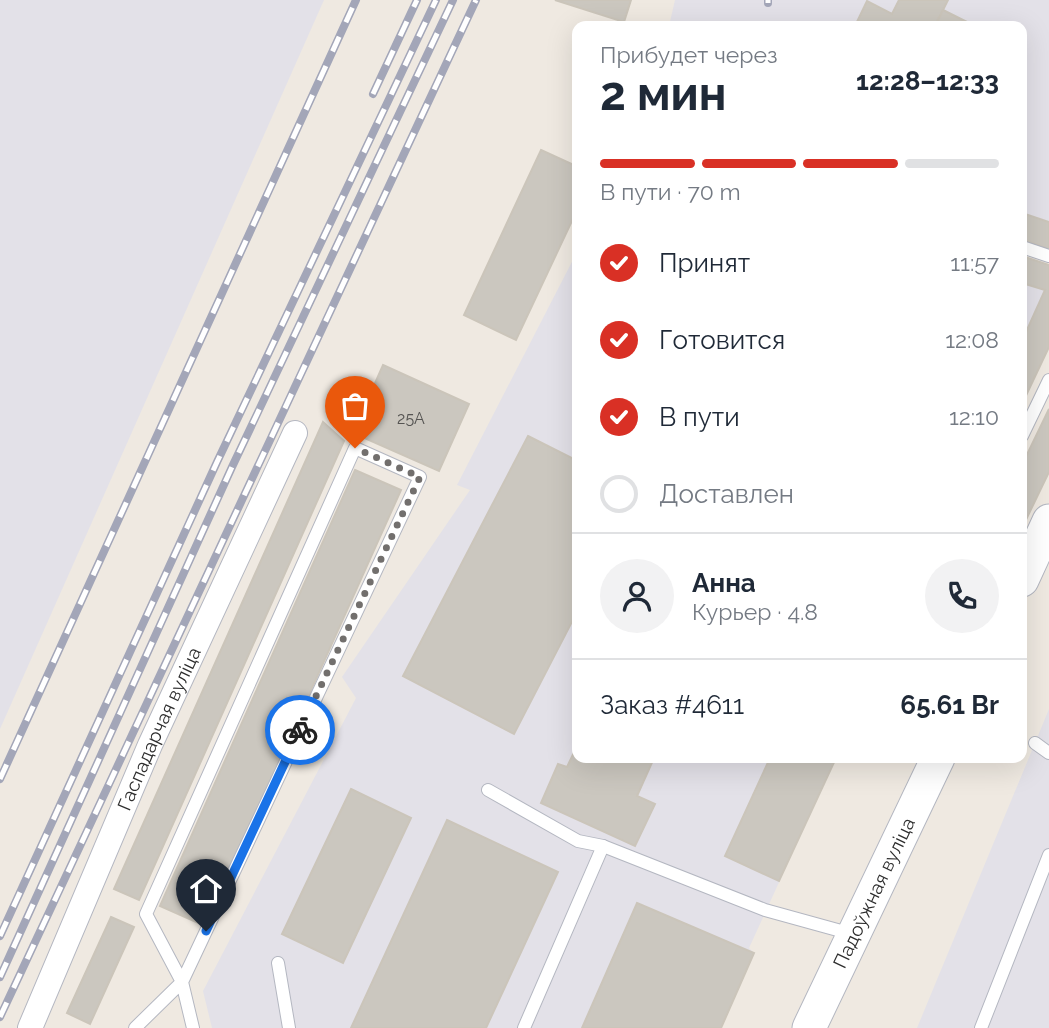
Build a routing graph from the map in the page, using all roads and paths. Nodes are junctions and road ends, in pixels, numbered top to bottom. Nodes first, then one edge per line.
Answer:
1 (1027, 249) edge
2 (1049, 256) edge
3 (1049, 380) edge
4 (1027, 426) edge
5 (295, 433) dead end
6 (1049, 521) edge
7 (1027, 569) edge
8 (1035, 743) dead end
9 (1049, 753) edge
10 (936, 763) edge
11 (488, 790) dead end
12 (603, 846) junction
13 (1049, 855) edge
14 (852, 934) junction
15 (278, 962) dead end
16 (182, 982) junction
17 (30, 1028) edge
18 (135, 1028) edge
19 (193, 1028) edge
20 (289, 1028) edge
21 (524, 1028) edge
22 (809, 1028) edge
23 (981, 1028) edge

1 - 2 lane
3 - 4 lane
5 - 17 street, Гаспадарчая вуліца
6 - 7 main road
8 - 9 lane
10 - 14 main road, Падоўжная вуліца
11 - 12 lane
12 - 14 lane
12 - 21 lane
13 - 23 lane
14 - 22 main road, Падоўжная вуліца
15 - 20 lane
16 - 16 lane
16 - 18 lane
16 - 19 lane

